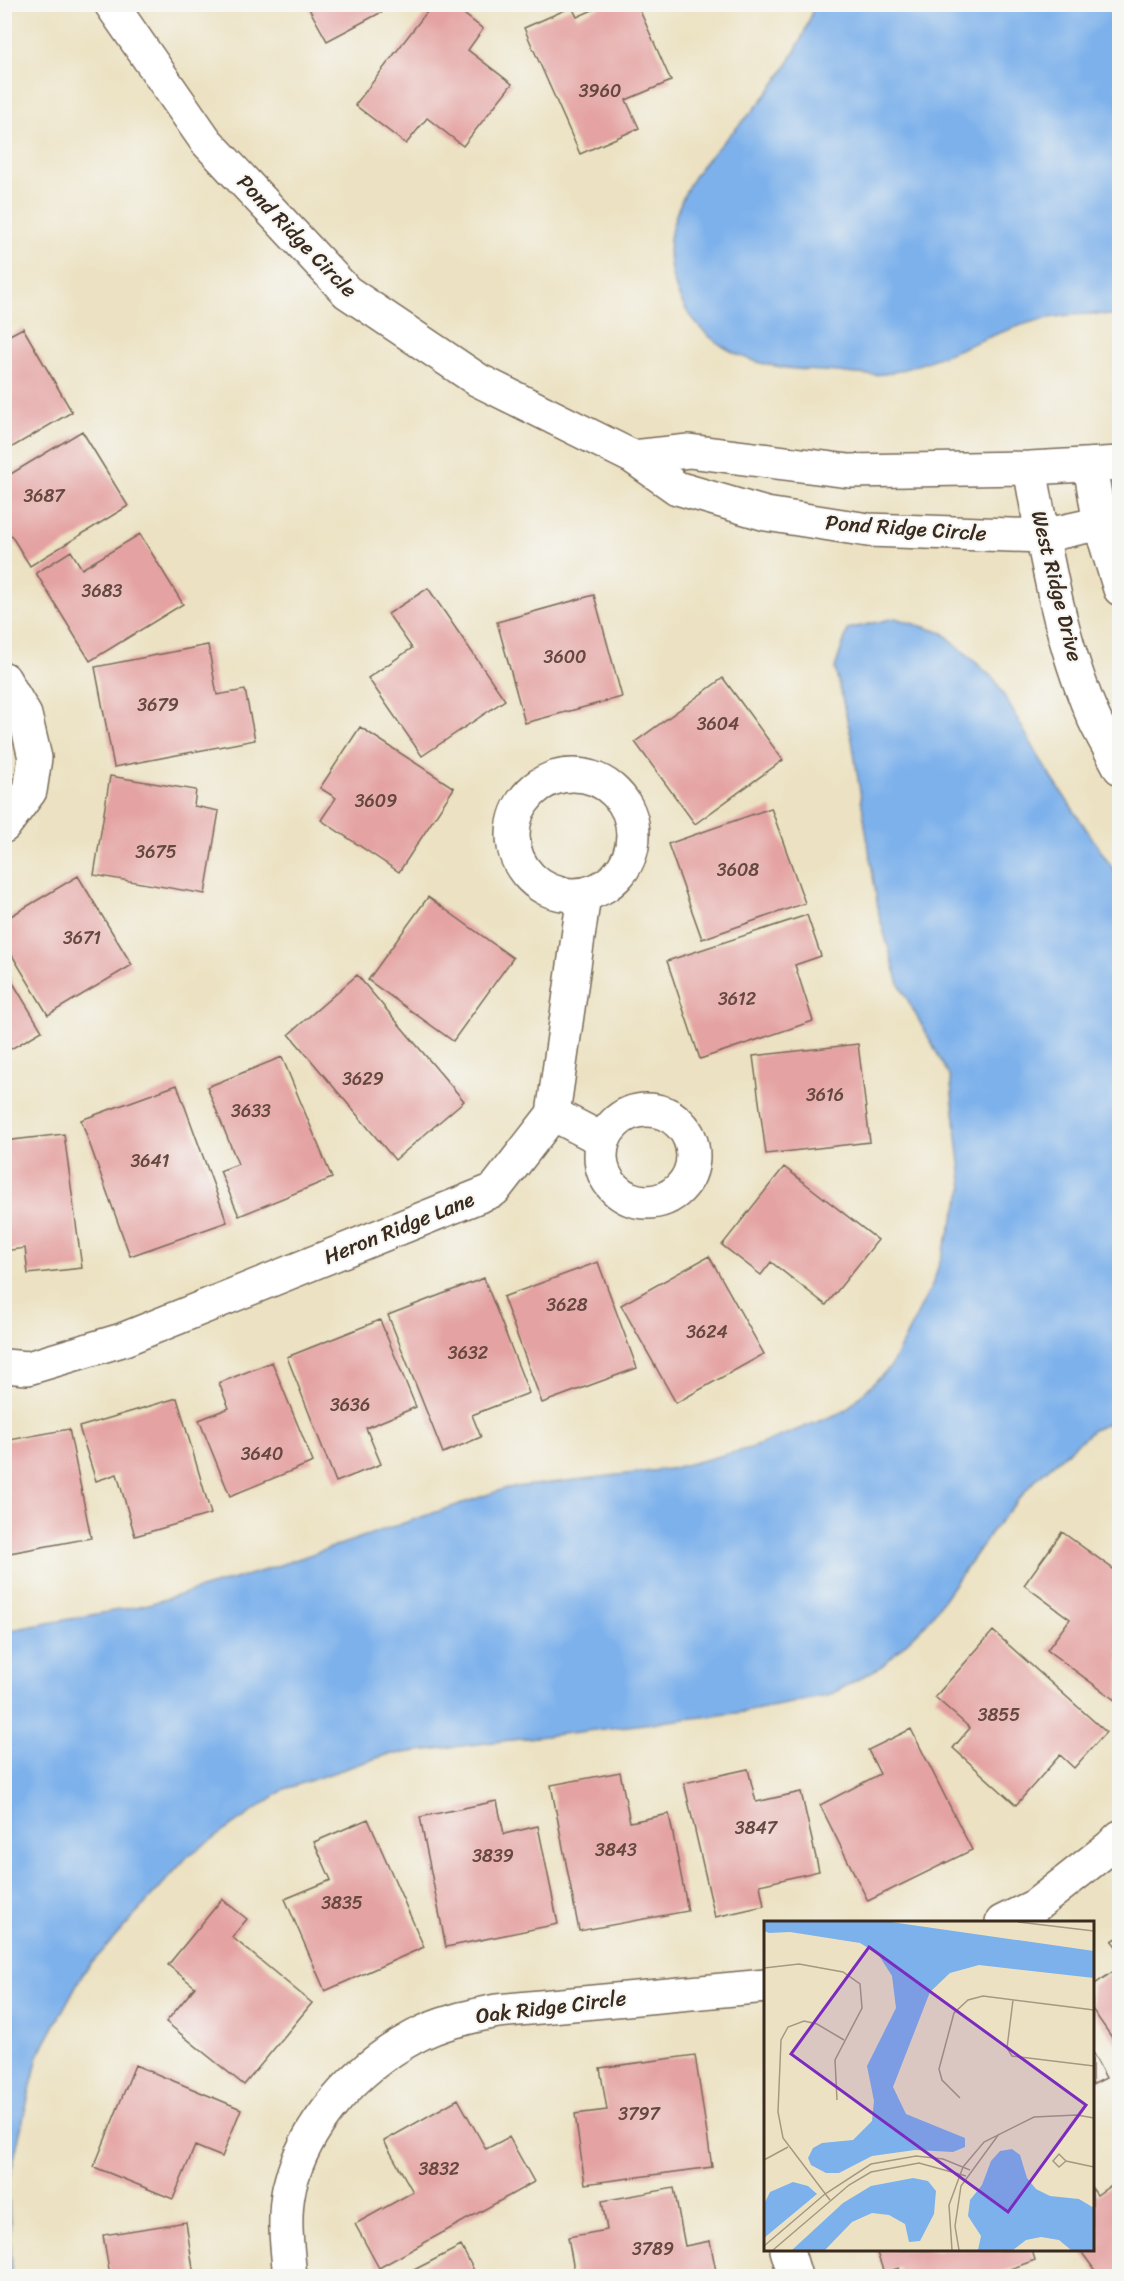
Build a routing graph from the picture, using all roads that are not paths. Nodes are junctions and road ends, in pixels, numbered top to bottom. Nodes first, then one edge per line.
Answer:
1 (111, 4) edge
2 (633, 457) junction
3 (1105, 464) edge
4 (1030, 468) junction
5 (1110, 521) edge
6 (1042, 536) junction
7 (1119, 589) edge
8 (4, 679) edge
9 (1119, 768) edge
10 (4, 826) edge
11 (584, 895) dead end
12 (553, 1114) junction
13 (603, 1140) dead end
14 (4, 1366) edge
15 (1119, 1837) edge
16 (1006, 1921) edge
17 (764, 1986) edge
18 (787, 2251) edge
19 (290, 2277) edge
20 (795, 2277) edge

1 - 2 street, Pond Ridge Circle
2 - 4 street
2 - 6 street, Pond Ridge Circle
3 - 4 street
3 - 5 street
4 - 6 street, West Ridge Drive
5 - 6 street, Pond Ridge Circle
5 - 7 street
6 - 9 street, West Ridge Drive
8 - 10 street
11 - 12 street, Heron Ridge Lane
12 - 13 street
12 - 14 street, Heron Ridge Lane
15 - 16 street
17 - 19 street, Oak Ridge Circle
18 - 20 street

